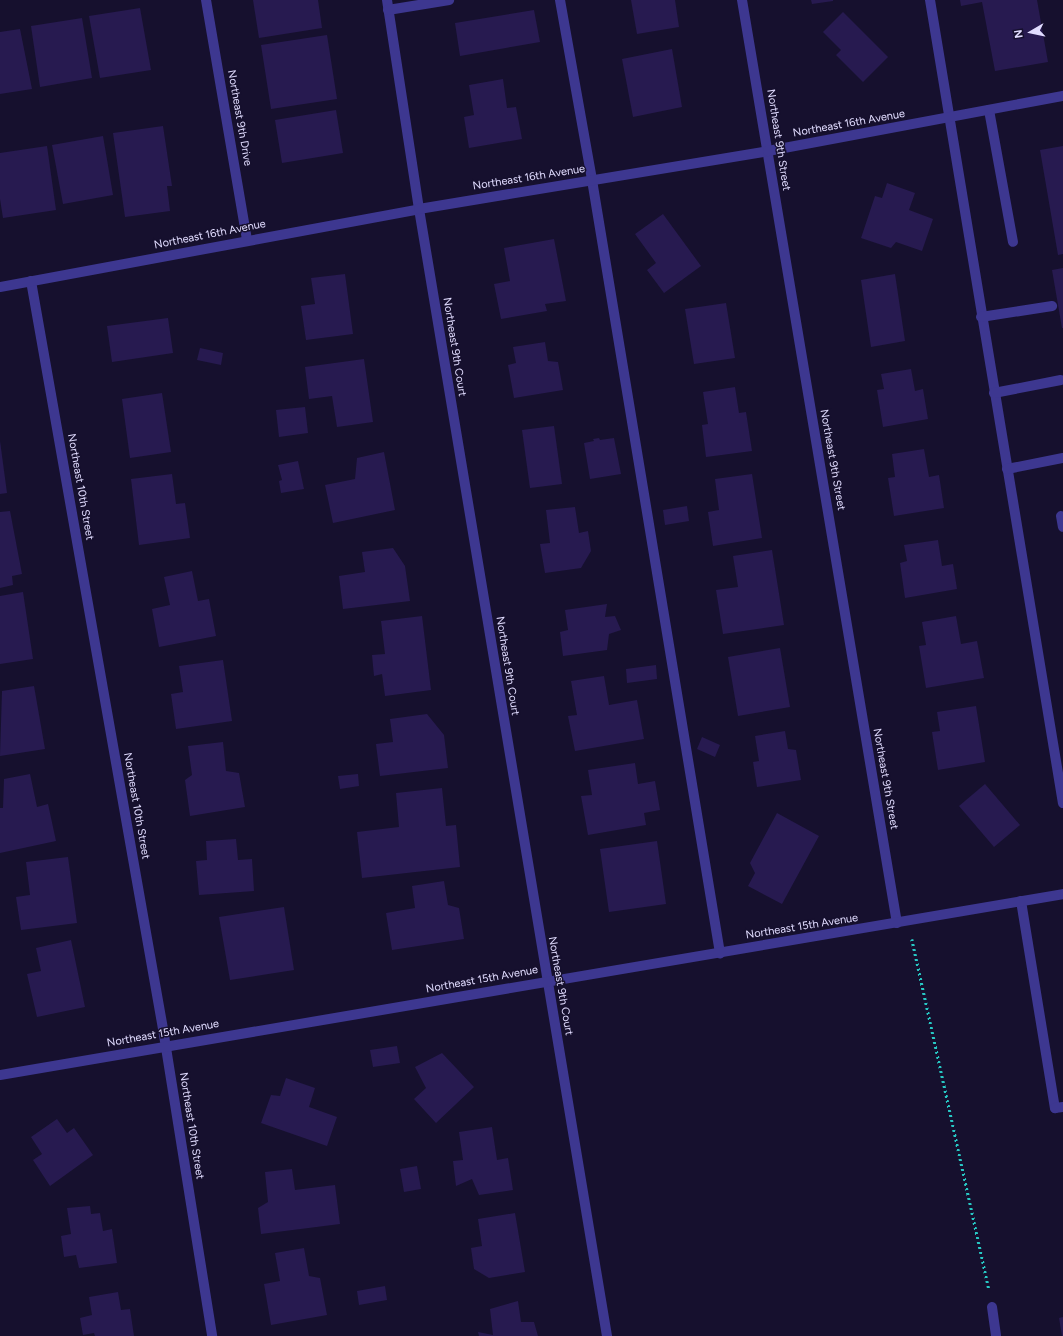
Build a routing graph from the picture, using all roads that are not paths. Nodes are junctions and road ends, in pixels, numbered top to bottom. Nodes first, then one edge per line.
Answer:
1 (206, 0) edge
2 (449, 0) edge
3 (560, 0) edge
4 (742, 0) edge
5 (930, 0) edge
6 (388, 5) edge
7 (1063, 96) edge
8 (989, 110) junction
9 (949, 118) junction
10 (768, 151) junction
11 (592, 180) junction
12 (418, 209) junction
13 (247, 240) junction
14 (1013, 242) dead end
15 (31, 281) junction
16 (0, 287) edge
17 (1052, 306) dead end
18 (981, 317) junction
19 (1061, 380) dead end
20 (994, 393) junction
21 (1063, 458) edge
22 (1007, 469) junction
23 (1061, 516) dead end
24 (1063, 527) edge
25 (1063, 803) edge
26 (1063, 894) edge
27 (1022, 901) junction
28 (897, 923) junction
29 (720, 953) junction
30 (547, 982) junction
31 (166, 1046) junction
32 (0, 1075) edge
33 (1063, 1107) edge
34 (992, 1307) road end
35 (212, 1336) edge
36 (607, 1336) edge
37 (996, 1336) edge

1 - 13 street, Northeast 9th Drive
2 - 6 street
3 - 11 street
4 - 10 street, Northeast 9th Street
5 - 9 street
6 - 12 street, Northeast 9th Court
7 - 8 street, Northeast 16th Avenue
8 - 9 street, Northeast 16th Avenue
8 - 14 street
9 - 10 street, Northeast 16th Avenue
9 - 18 street
10 - 11 street, Northeast 16th Avenue
10 - 28 street, Northeast 9th Street
11 - 12 street, Northeast 16th Avenue
11 - 29 street
12 - 13 street, Northeast 16th Avenue
12 - 30 street, Northeast 9th Court
13 - 15 street, Northeast 16th Avenue
15 - 16 street, Northeast 16th Avenue
15 - 31 street, Northeast 10th Street
17 - 18 street
18 - 20 street
19 - 20 street
20 - 22 street
21 - 22 street
22 - 25 street
23 - 24 street
26 - 27 street, Northeast 15th Avenue
27 - 28 street, Northeast 15th Avenue
27 - 33 street
28 - 29 street, Northeast 15th Avenue
29 - 30 street, Northeast 15th Avenue
30 - 31 street, Northeast 15th Avenue
30 - 36 street, Northeast 9th Court
31 - 32 street, Northeast 15th Avenue
31 - 35 street, Northeast 10th Street
34 - 37 street

